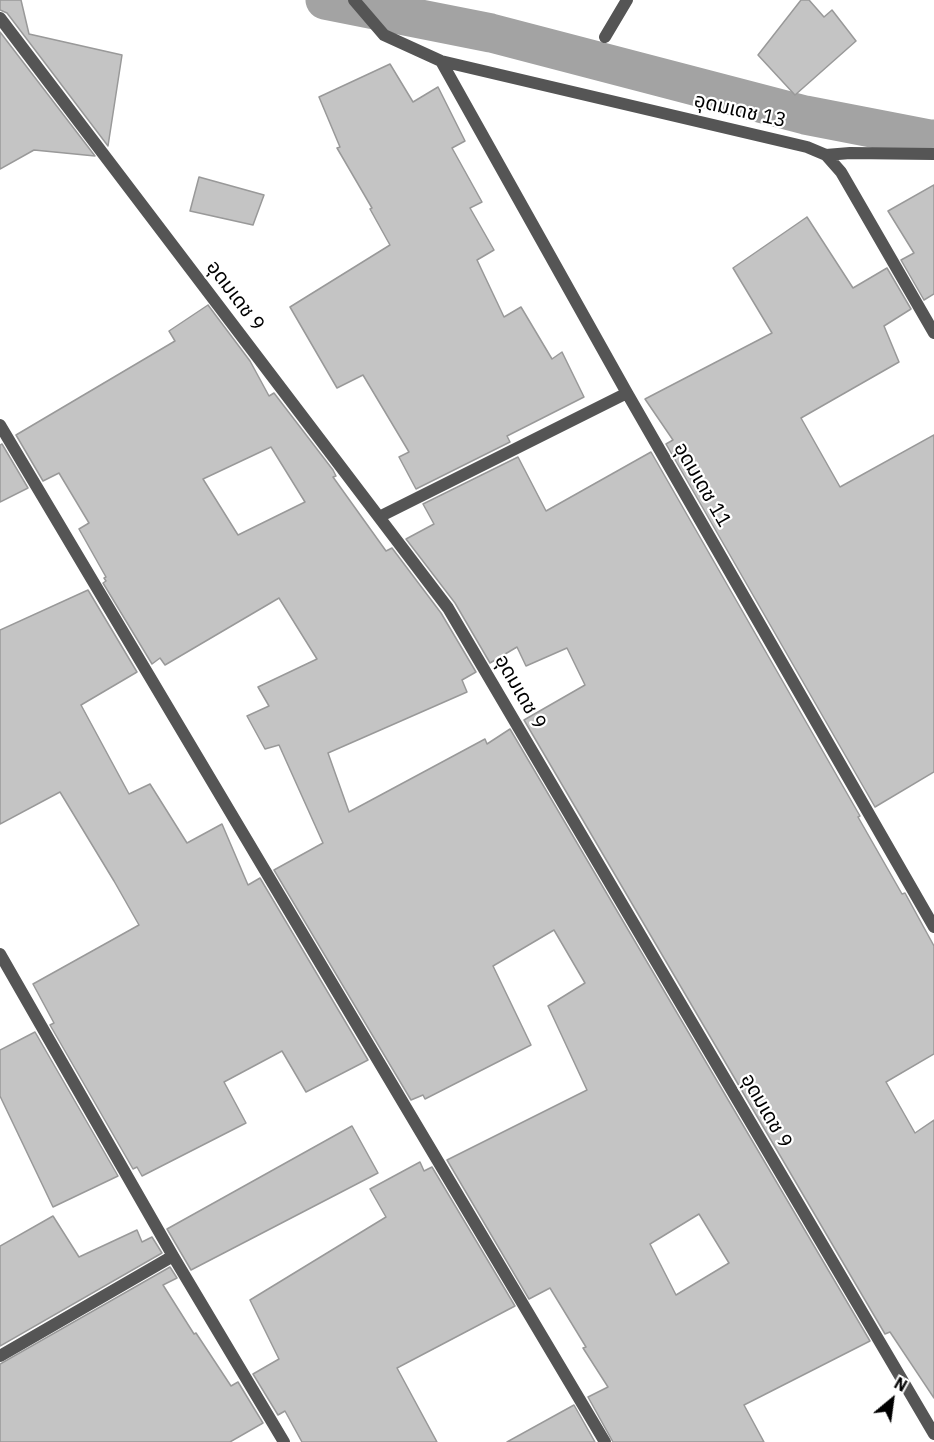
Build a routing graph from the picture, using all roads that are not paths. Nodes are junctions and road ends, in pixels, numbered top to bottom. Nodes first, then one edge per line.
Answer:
1 (354, 0) edge
2 (627, 0) edge
3 (0, 18) edge
4 (605, 37) dead end
5 (441, 61) junction
6 (934, 154) edge
7 (826, 155) junction
8 (934, 333) edge
9 (627, 393) junction
10 (0, 425) edge
11 (379, 517) junction
12 (934, 927) edge
13 (0, 954) edge
14 (173, 1256) junction
15 (0, 1356) edge
16 (934, 1434) edge
17 (284, 1442) edge
18 (605, 1442) edge

1 - 5 street, อุดมเดช 13
2 - 4 street
3 - 11 street, อุดมเดช 9
5 - 7 street, อุดมเดช 13
5 - 9 street, อุดมเดช 11
6 - 7 street
7 - 8 street
9 - 11 street
9 - 12 street, อุดมเดช 11
10 - 18 street
11 - 16 street, อุดมเดช 9
13 - 14 street
14 - 15 street
14 - 17 street

